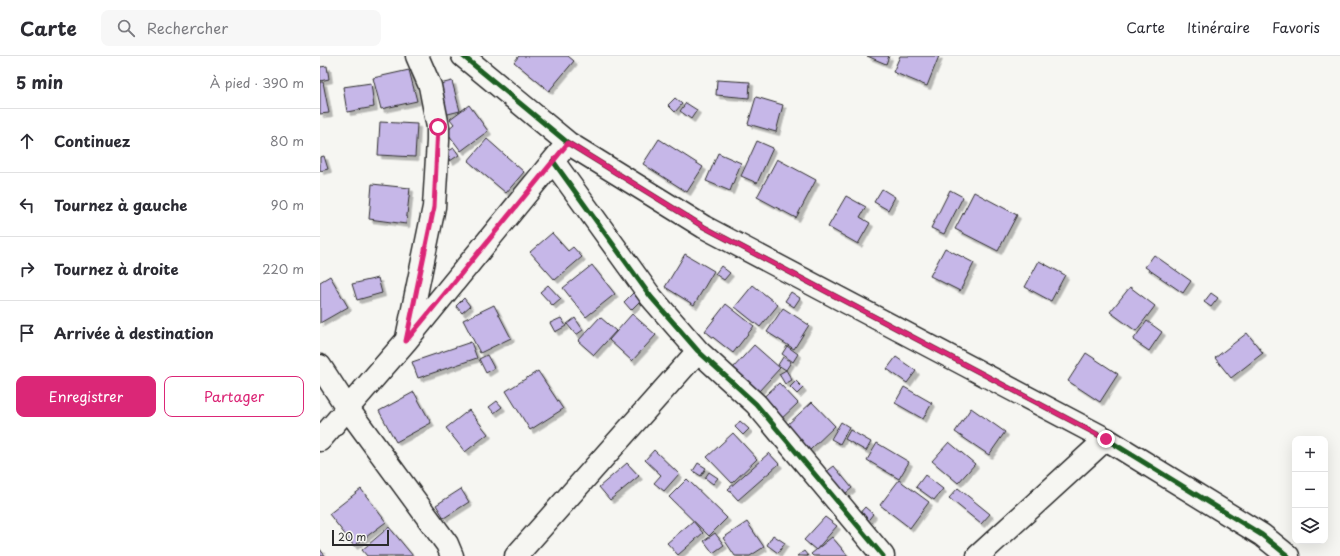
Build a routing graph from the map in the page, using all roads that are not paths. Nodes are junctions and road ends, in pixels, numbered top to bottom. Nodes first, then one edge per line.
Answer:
1 (417, 56) edge
2 (463, 56) edge
3 (568, 143) junction
4 (553, 161) junction
5 (406, 341) junction
6 (698, 351) junction
7 (320, 366) edge
8 (348, 409) junction
9 (1106, 439) junction
10 (320, 440) edge
11 (452, 556) edge
12 (516, 556) edge
13 (882, 556) edge
14 (978, 556) edge
15 (1288, 556) edge

1 - 5 street
2 - 3 street
3 - 4 street
3 - 9 street
4 - 5 street
4 - 6 street
5 - 8 street
6 - 12 street
6 - 13 street
7 - 8 street
8 - 10 street
8 - 11 street
9 - 14 street
9 - 15 street

